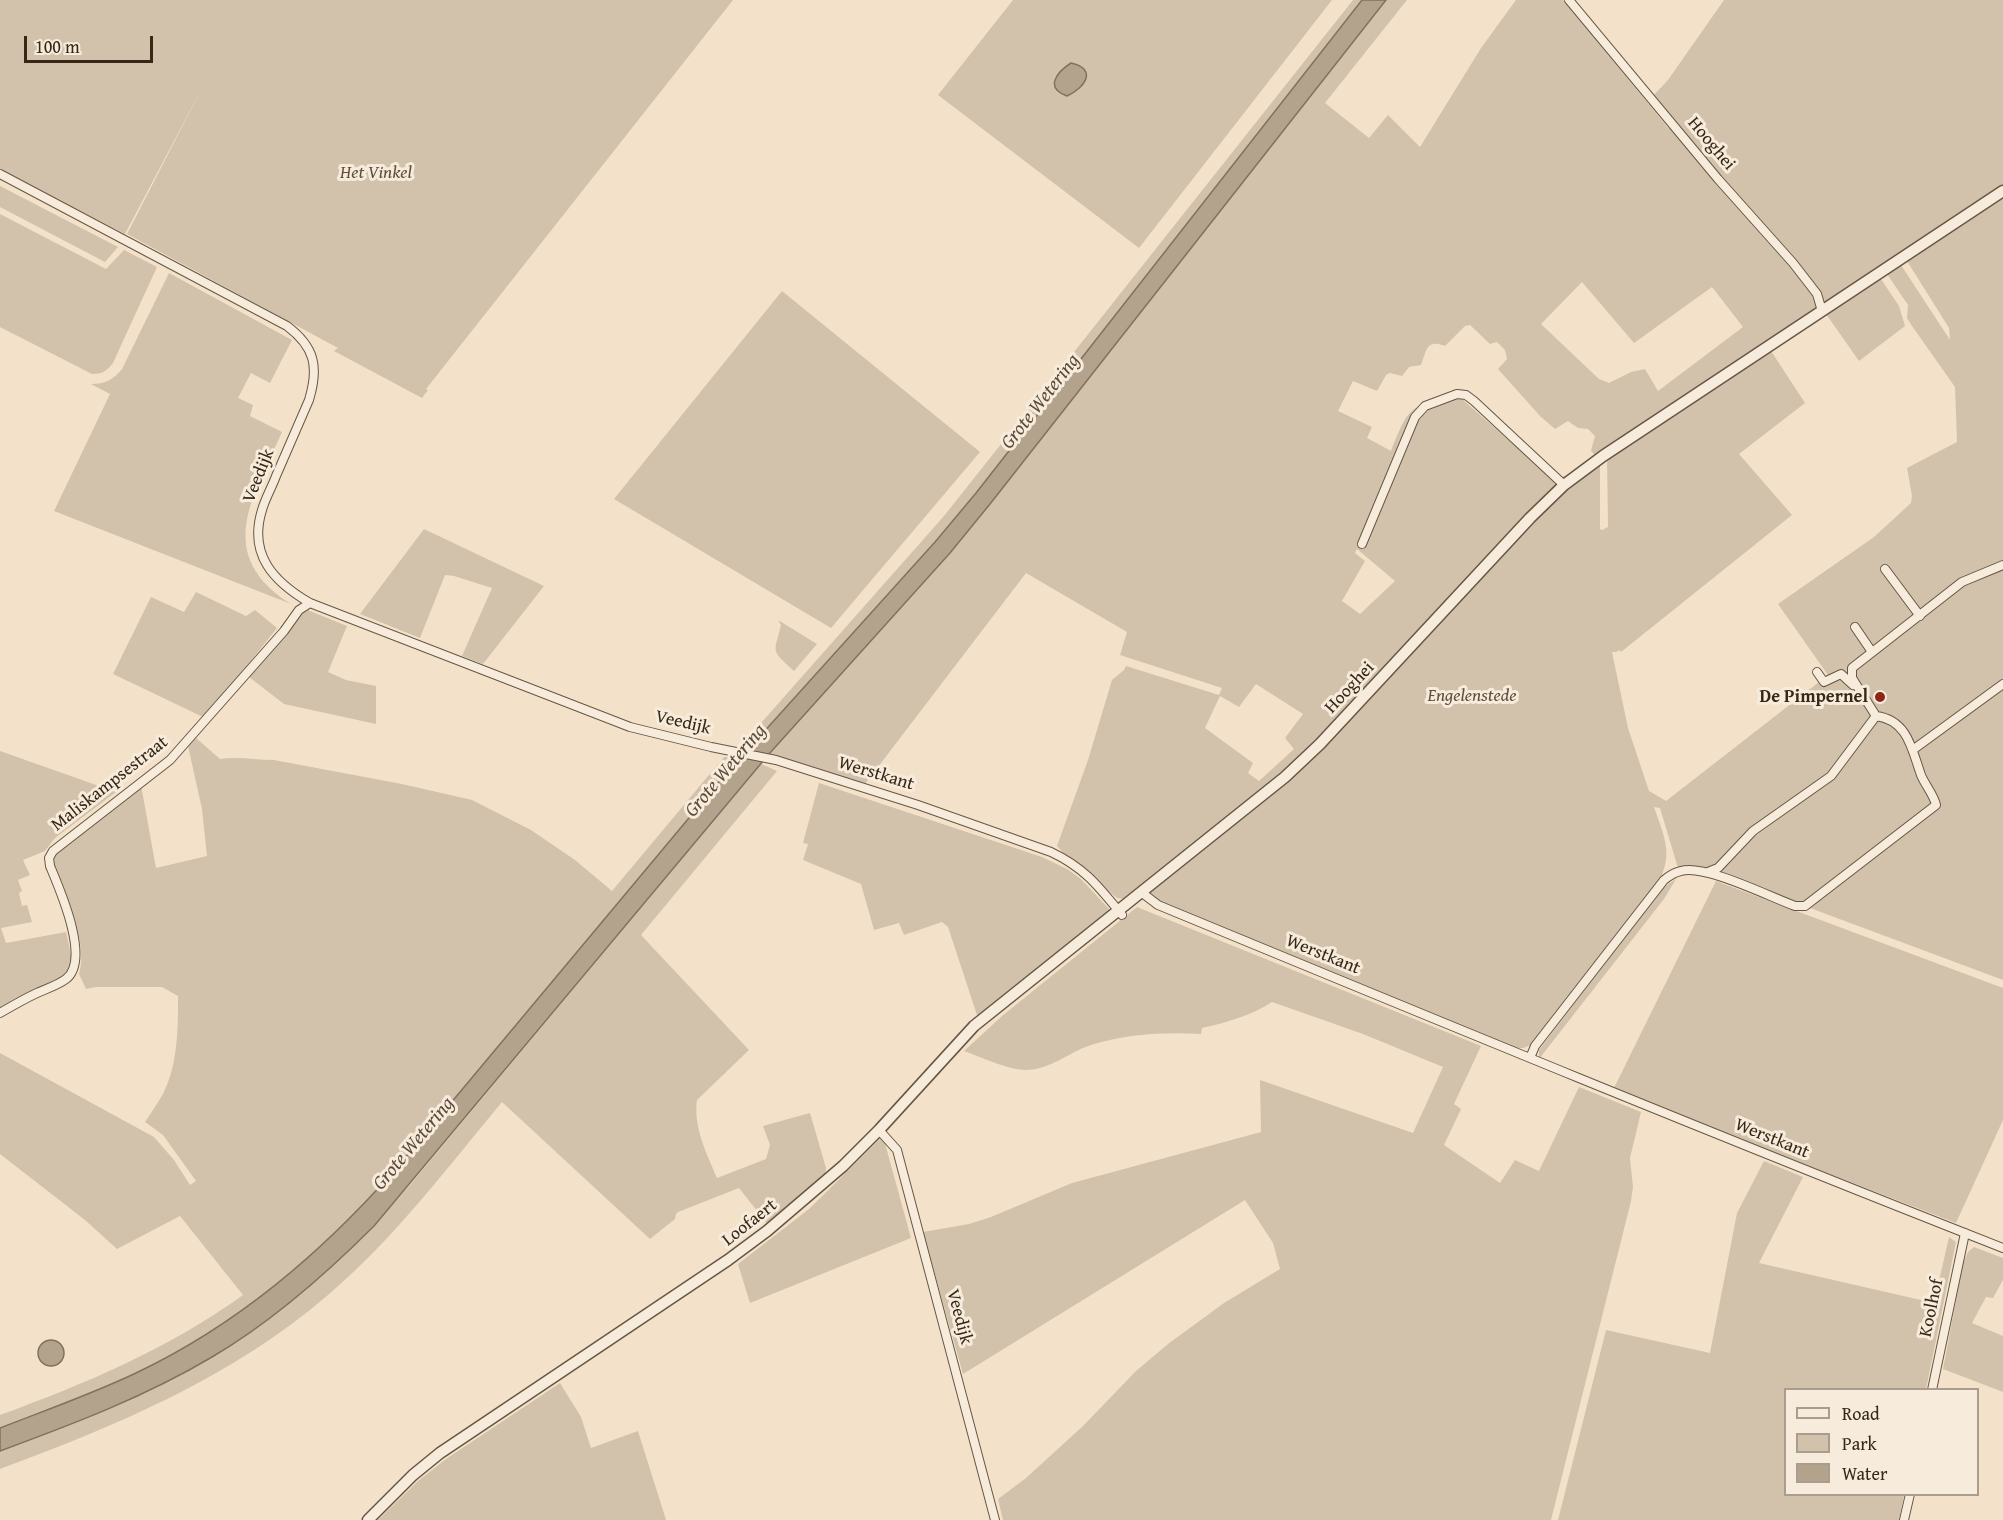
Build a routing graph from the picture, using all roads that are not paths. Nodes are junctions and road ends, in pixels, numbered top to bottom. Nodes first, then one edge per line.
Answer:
1 (1569, 0) edge
2 (0, 174) edge
3 (2003, 191) edge
4 (1822, 311) junction
5 (1564, 485) junction
6 (1362, 544) dead end
7 (2003, 565) edge
8 (1885, 569) dead end
9 (298, 596) junction
10 (310, 603) junction
11 (299, 610) junction
12 (1920, 616) junction
13 (1855, 627) dead end
14 (1872, 652) junction
15 (1817, 672) dead end
16 (2003, 684) edge
17 (1859, 687) junction
18 (1876, 716) junction
19 (1914, 749) junction
20 (776, 760) joint
21 (1708, 872) junction
22 (1141, 892) junction
23 (1120, 912) junction
24 (0, 1013) edge
25 (1530, 1058) junction
26 (879, 1130) junction
27 (1965, 1233) junction
28 (2003, 1248) edge
29 (1932, 1388) edge
30 (1910, 1496) edge
31 (368, 1520) edge
32 (995, 1520) edge
33 (1905, 1520) edge

1 - 4 street, Hooghei
2 - 9 street, Veedijk
3 - 4 street, Hooghei
4 - 5 street, Hooghei
5 - 6 street
5 - 22 street, Hooghei
7 - 12 street
8 - 12 street
9 - 10 street, Veedijk
9 - 11 street
10 - 11 street, Maliskampsestraat
10 - 20 street, Veedijk
11 - 24 street, Maliskampsestraat
12 - 14 street
13 - 14 street
14 - 17 street
15 - 17 street
16 - 19 street
17 - 18 street
18 - 19 street
18 - 21 street
19 - 21 street
20 - 23 street, Werstkant
21 - 25 street
22 - 23 street, Loofaert
22 - 25 street, Werstkant
23 - 26 street, Loofaert
25 - 27 street, Werstkant
26 - 31 street, Loofaert
26 - 32 street, Veedijk
27 - 28 street, Werstkant
27 - 29 street, Koolhof
30 - 33 street

